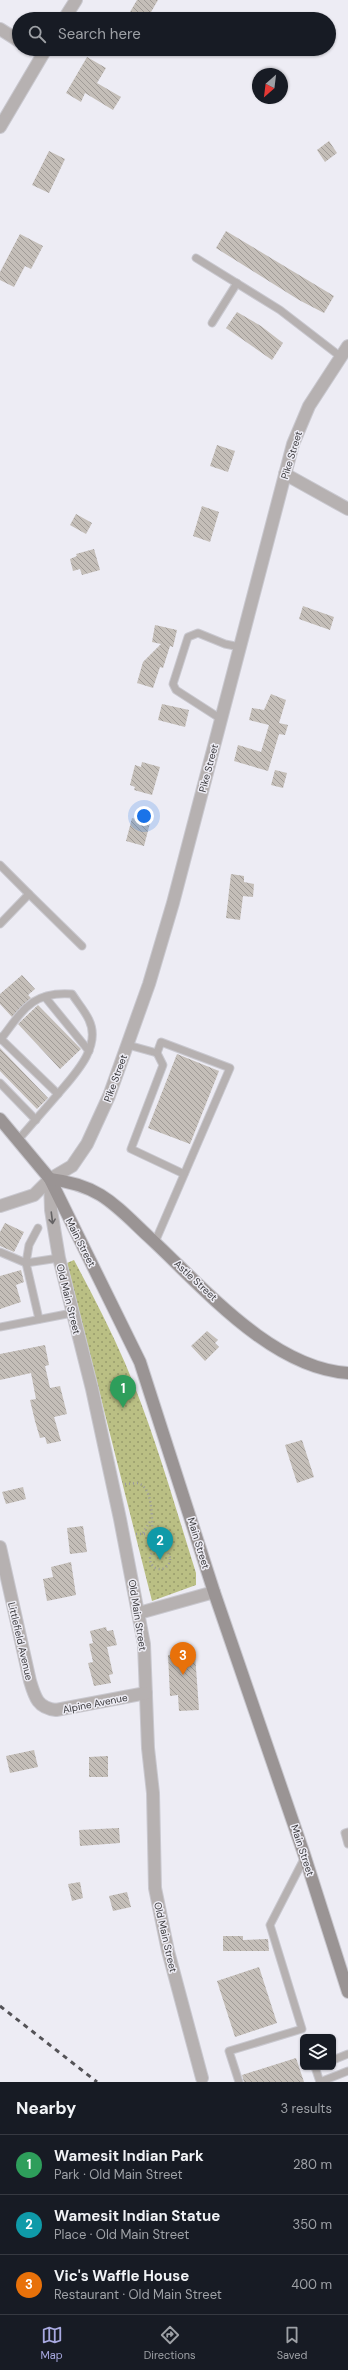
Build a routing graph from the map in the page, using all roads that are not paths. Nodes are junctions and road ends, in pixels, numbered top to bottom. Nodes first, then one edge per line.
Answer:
1 (76, 0) edge
2 (68, 12) edge
3 (0, 29) edge
4 (12, 37) edge
5 (37, 56) edge
6 (0, 126) edge
7 (196, 258) dead end
8 (237, 283) junction
9 (212, 323) dead end
10 (348, 346) edge
11 (341, 357) junction
12 (285, 474) junction
13 (348, 509) edge
14 (240, 647) junction
15 (221, 718) junction
16 (0, 865) edge
17 (29, 894) junction
18 (0, 924) edge
19 (82, 946) dead end
20 (45, 997) junction
21 (0, 1039) edge
22 (128, 1045) junction
23 (89, 1051) junction
24 (157, 1053) junction
25 (0, 1083) edge
26 (58, 1094) junction
27 (0, 1119) edge
28 (36, 1120) junction
29 (18, 1140) junction
30 (184, 1174) junction
31 (50, 1179) junction
32 (0, 1206) edge
33 (38, 1228) dead end
34 (155, 1242) junction
35 (0, 1252) edge
36 (59, 1258) junction
37 (26, 1262) junction
38 (72, 1313) junction
39 (38, 1319) junction
40 (0, 1327) edge
41 (348, 1373) edge
42 (0, 1547) edge
43 (214, 1592) junction
44 (5, 1593) edge
45 (139, 1613) junction
46 (146, 1693) junction
47 (44, 1708) joint
48 (348, 1832) edge
49 (348, 1844) edge
50 (305, 1857) junction
51 (348, 1992) edge
52 (302, 2029) junction
53 (303, 2034) edge
54 (348, 2054) edge
55 (336, 2059) edge
56 (316, 2070) edge
57 (348, 2071) edge
58 (202, 2078) dead end
59 (239, 2082) edge
60 (320, 2082) edge

1 - 2 street
3 - 4 street
5 - 6 street
7 - 8 lane
8 - 9 lane
8 - 11 lane
10 - 11 street, Pike Street
11 - 12 street, Pike Street
12 - 13 street
12 - 14 street, Pike Street
14 - 15 street, Pike Street
14 - 15 lane
15 - 22 street, Pike Street
16 - 17 lane
17 - 18 lane
17 - 19 lane
20 - 21 lane
20 - 23 lane
20 - 23 lane
21 - 26 lane
22 - 24 lane
22 - 31 street, Pike Street
23 - 26 lane
24 - 30 lane
24 - 30 lane
25 - 28 lane
26 - 28 lane
27 - 29 main road, Main Street
28 - 29 lane
29 - 31 main road, Main Street
30 - 34 lane
31 - 32 street, Pike Street
31 - 34 main road, Astle Street
31 -> 36 street, Old Main Street
31 - 43 main road, Main Street
33 - 37 lane
34 - 41 main road, Astle Street
35 - 37 lane
36 - 37 lane
36 - 38 street, Old Main Street
37 - 39 lane
38 - 39 lane
38 - 45 street, Old Main Street
39 - 40 lane
42 - 44 street, Littlefield Avenue
43 - 45 street
43 - 50 main road, Main Street
44 - 47 street, Littlefield Avenue
45 - 46 street, Old Main Street
46 - 47 street, Alpine Avenue
46 - 58 street, Old Main Street
48 - 49 lane
50 - 51 main road, Main Street
50 - 52 lane
52 - 53 lane
52 - 59 lane
54 - 55 lane
56 - 60 lane
57 - 60 lane

